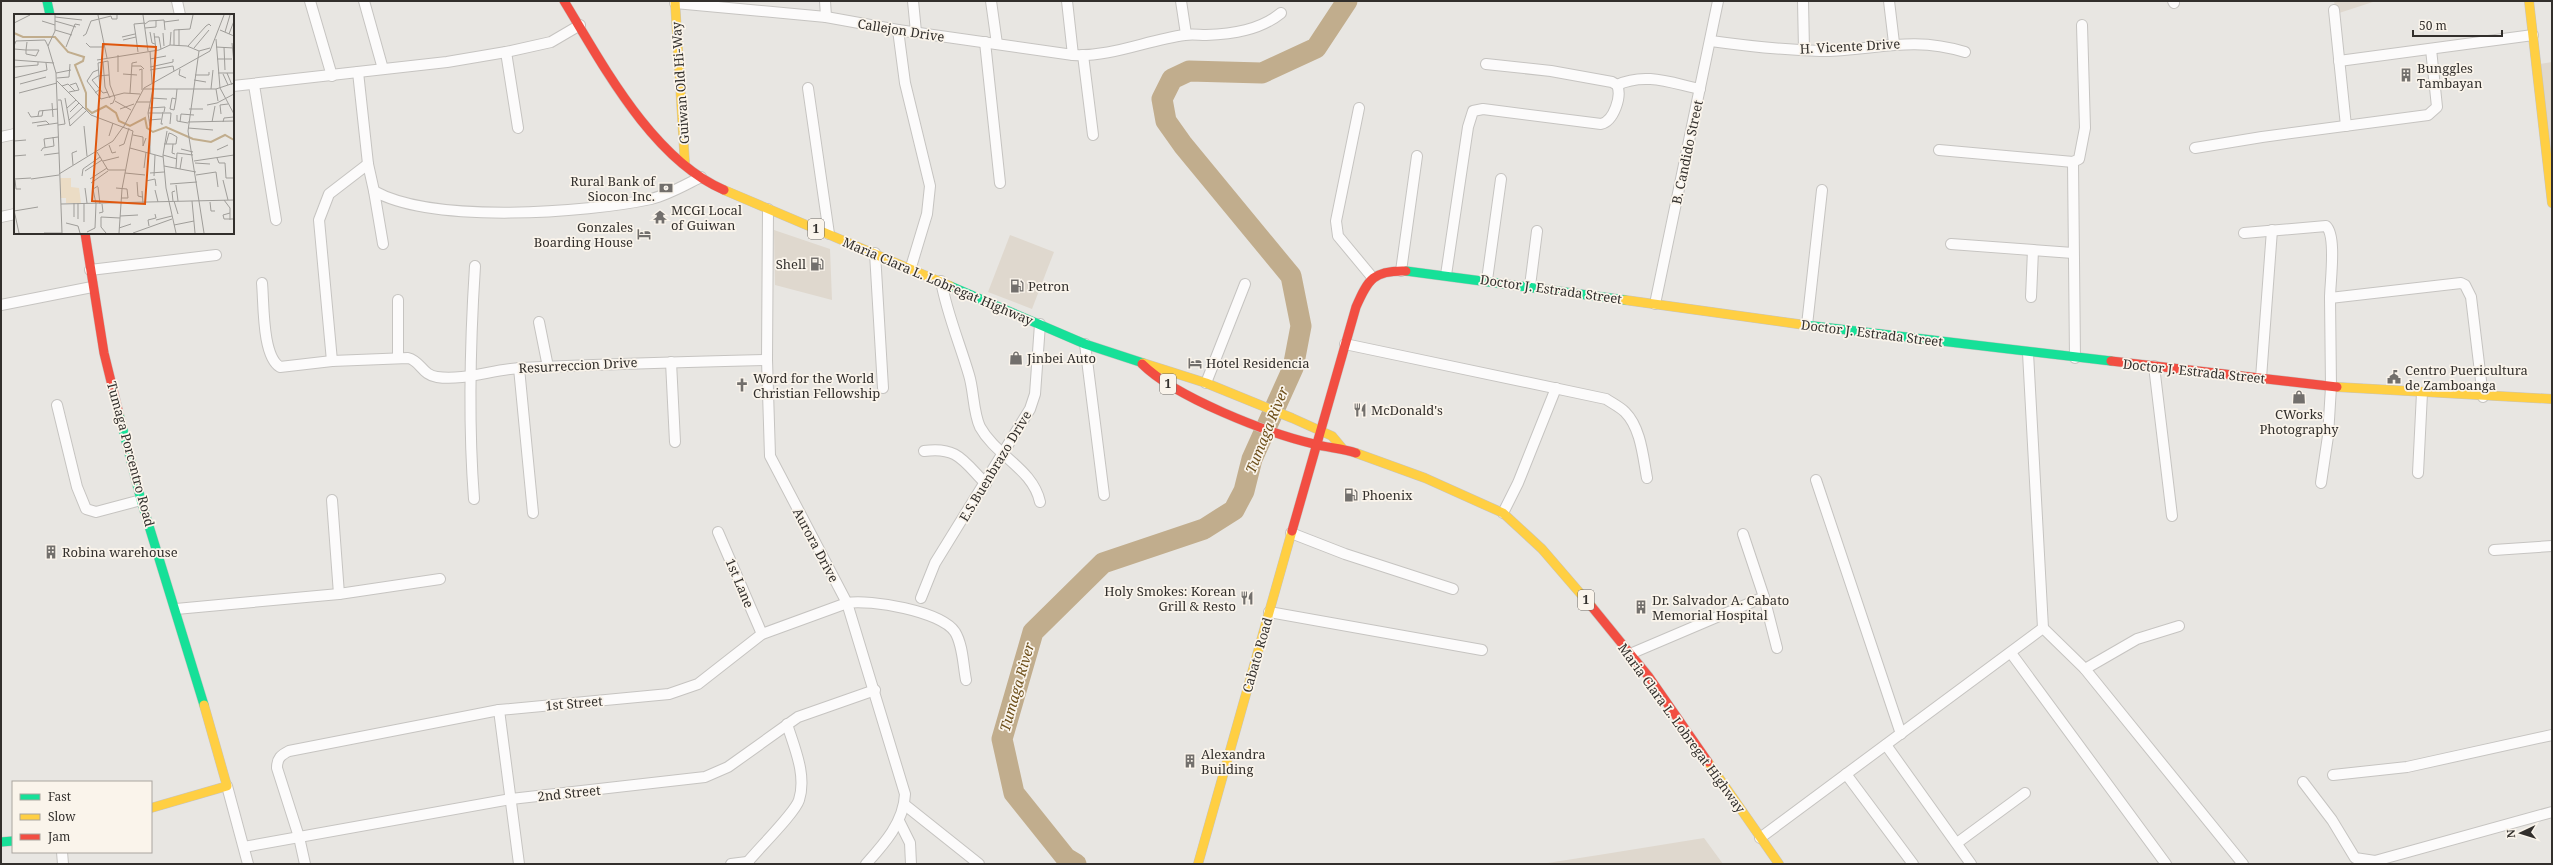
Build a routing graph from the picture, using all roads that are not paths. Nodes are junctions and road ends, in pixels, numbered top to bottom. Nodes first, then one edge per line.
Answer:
1 (47, 1) edge
2 (177, 1) edge
3 (310, 1) edge
4 (364, 1) edge
5 (564, 1) edge
6 (825, 1) edge
7 (913, 1) edge
8 (991, 1) edge
9 (1066, 1) edge
10 (1181, 1) edge
11 (1718, 1) edge
12 (1803, 1) edge
13 (1889, 1) edge
14 (2529, 1) edge
15 (675, 2) edge
16 (2334, 10) dead end
17 (1281, 13) dead end
18 (50, 14) edge
19 (180, 14) edge
20 (826, 17) junction
21 (580, 25) junction
22 (2082, 25) dead end
23 (898, 30) junction
24 (916, 32) junction
25 (1186, 34) junction
26 (2533, 35) junction
27 (985, 42) junction
28 (1711, 42) junction
29 (997, 44) junction
30 (1894, 44) junction
31 (2431, 49) junction
32 (1804, 50) junction
33 (506, 52) junction
34 (1964, 52) dead end
35 (1078, 55) junction
36 (2339, 61) junction
37 (1486, 64) dead end
38 (383, 70) junction
39 (358, 72) junction
40 (332, 76) junction
41 (254, 85) junction
42 (1617, 85) junction
43 (234, 86) edge
44 (808, 88) dead end
45 (1700, 89) junction
46 (1359, 108) dead end
47 (2346, 126) junction
48 (518, 128) dead end
49 (14, 134) edge
50 (1093, 135) dead end
51 (1, 137) edge
52 (2195, 148) dead end
53 (1939, 150) dead end
54 (1417, 156) dead end
55 (2073, 162) junction
56 (368, 164) junction
57 (685, 165) junction
58 (701, 178) junction
59 (1502, 179) dead end
60 (1000, 184) dead end
61 (1822, 190) dead end
62 (374, 192) junction
63 (2552, 203) edge
64 (768, 209) junction
65 (14, 214) edge
66 (1, 216) edge
67 (276, 220) dead end
68 (1537, 230) dead end
69 (2272, 230) junction
70 (2244, 233) dead end
71 (84, 234) edge
72 (829, 234) junction
73 (383, 244) dead end
74 (1951, 244) dead end
75 (2033, 250) junction
76 (875, 253) junction
77 (2073, 253) junction
78 (216, 255) dead end
79 (475, 266) dead end
80 (910, 267) junction
81 (90, 270) junction
82 (1402, 271) junction
83 (1446, 275) junction
84 (1372, 277) junction
85 (1487, 280) junction
86 (941, 282) junction
87 (262, 283) dead end
88 (1245, 284) dead end
89 (1530, 286) junction
90 (92, 287) junction
91 (2032, 297) dead end
92 (2330, 298) junction
93 (398, 300) dead end
94 (1655, 304) junction
95 (1, 305) edge
96 (539, 322) dead end
97 (1040, 324) junction
98 (1807, 325) junction
99 (1085, 344) junction
100 (1345, 344) junction
101 (2028, 353) junction
102 (398, 358) junction
103 (2076, 358) junction
104 (767, 360) junction
105 (332, 361) junction
106 (671, 362) junction
107 (1141, 363) junction
108 (2154, 366) junction
109 (548, 367) junction
110 (519, 368) junction
111 (470, 375) junction
112 (2261, 378) junction
113 (1206, 383) junction
114 (2331, 387) junction
115 (883, 388) dead end
116 (1556, 388) junction
117 (2422, 393) junction
118 (2484, 397) junction
119 (2552, 399) edge
120 (57, 405) dead end
121 (1321, 430) junction
122 (675, 442) dead end
123 (1316, 445) junction
124 (1342, 448) junction
125 (924, 451) dead end
126 (1001, 454) junction
127 (2418, 473) dead end
128 (1647, 478) dead end
129 (1816, 480) dead end
130 (2321, 483) dead end
131 (986, 484) junction
132 (1104, 495) dead end
133 (474, 499) dead end
134 (141, 500) junction
135 (332, 500) dead end
136 (1040, 502) dead end
137 (533, 513) dead end
138 (1503, 513) junction
139 (2172, 516) dead end
140 (718, 532) dead end
141 (1290, 533) junction
142 (1743, 534) dead end
143 (2552, 546) edge
144 (2494, 550) dead end
145 (440, 579) dead end
146 (1453, 589) dead end
147 (339, 594) junction
148 (1764, 596) junction
149 (921, 598) dead end
150 (847, 603) junction
151 (176, 609) junction
152 (1269, 612) junction
153 (2179, 626) dead end
154 (2043, 628) junction
155 (762, 634) junction
156 (1777, 648) dead end
157 (1482, 650) dead end
158 (2011, 653) junction
159 (1630, 654) junction
160 (2085, 669) junction
161 (966, 680) dead end
162 (875, 690) junction
163 (499, 710) junction
164 (787, 724) junction
165 (1901, 734) junction
166 (2552, 735) edge
167 (1886, 745) junction
168 (1846, 774) junction
169 (2333, 775) dead end
170 (2303, 782) dead end
171 (227, 786) junction
172 (2025, 793) dead end
173 (511, 799) junction
174 (905, 805) junction
175 (152, 808) edge
176 (2552, 812) edge
177 (899, 821) junction
178 (299, 837) junction
179 (1760, 838) junction
180 (12, 840) edge
181 (1, 842) edge
182 (1957, 843) junction
183 (244, 848) junction
184 (62, 853) edge
185 (747, 863) edge
186 (63, 864) edge
187 (248, 864) edge
188 (305, 864) edge
189 (519, 864) edge
190 (731, 864) edge
191 (866, 864) edge
192 (911, 864) edge
193 (979, 864) edge
194 (1198, 864) edge
195 (1779, 864) edge
196 (1913, 864) edge
197 (1971, 864) edge
198 (2166, 864) edge
199 (2243, 864) edge

1 - 18 main road
2 - 19 street
3 - 40 street
4 - 38 street
5 - 21 main road, Maria Clara L. Lobregat Highway / 1
6 - 20 street
7 - 24 street
8 - 29 street
9 - 35 street
10 - 25 street
11 - 28 street, B. Candido Street
12 - 32 street
13 - 30 street
14 - 26 main road
15 - 20 street, Callejon Drive
15 - 57 main road, Guiwan Old Hi-Way
16 - 36 street
17 - 25 street, Callejon Drive
20 - 23 street, Callejon Drive
21 - 33 street
21 - 57 main road, Maria Clara L. Lobregat Highway / 1
22 - 55 street
23 - 24 street, Callejon Drive
23 - 80 street
24 - 27 street, Callejon Drive
25 - 35 street, Callejon Drive
26 - 31 street
26 - 63 main road
27 - 29 street, Callejon Drive
27 - 60 street
28 - 32 street, H. Vicente Drive
28 - 45 street, B. Candido Street
29 - 35 street, Callejon Drive
30 - 32 street, H. Vicente Drive
30 - 34 street, H. Vicente Drive
31 - 36 street
31 - 47 street
33 - 38 street
33 - 48 street
35 - 50 street
36 - 47 street
37 - 42 street
38 - 39 street
39 - 40 street
39 - 56 street
40 - 41 street
41 - 43 street
41 - 67 street
42 - 45 street
42 - 83 street
44 - 72 street
45 - 94 street, B. Candido Street
46 - 84 street
47 - 52 street
49 - 51 street
53 - 55 street
54 - 82 street
55 - 77 street
56 - 62 street
56 - 105 street
57 - 58 main road, Maria Clara L. Lobregat Highway / 1
58 - 62 street
58 - 64 main road, Maria Clara L. Lobregat Highway / 1
59 - 85 street
61 - 98 street
62 - 73 street
64 - 72 main road, Maria Clara L. Lobregat Highway / 1
64 - 104 street, Aurora Drive
65 - 66 street
68 - 89 street
69 - 70 street
69 - 92 street
69 - 112 street
71 - 81 main road, Tumaga Porcentro Road
72 - 76 main road, Maria Clara L. Lobregat Highway / 1
74 - 75 street
75 - 77 street
75 - 91 street
76 - 80 main road, Maria Clara L. Lobregat Highway / 1
76 - 115 street
77 - 103 street
78 - 81 street
79 - 111 street
80 - 86 main road, Maria Clara L. Lobregat Highway / 1
81 - 90 main road, Tumaga Porcentro Road
82 - 83 main road, Doctor J. Estrada Street
82 - 84 main road, Doctor J. Estrada Street
83 - 85 main road, Doctor J. Estrada Street
84 - 100 main road
85 - 89 main road, Doctor J. Estrada Street
86 - 97 main road, Maria Clara L. Lobregat Highway / 1
86 - 126 street
87 - 105 street, Resurreccion Drive
88 - 113 street
89 - 94 main road, Doctor J. Estrada Street
90 - 95 street
90 - 134 main road, Tumaga Porcentro Road
92 - 114 street
92 - 118 street
93 - 102 street
94 - 98 main road, Doctor J. Estrada Street
96 - 109 street
97 - 99 main road, Maria Clara L. Lobregat Highway / 1
97 - 126 street, E.S.Buenbrazo Drive
98 - 101 main road, Doctor J. Estrada Street
99 - 107 main road, Maria Clara L. Lobregat Highway / 1
99 - 132 street
100 - 116 street
100 - 121 main road
101 - 103 main road, Doctor J. Estrada Street
101 - 154 street
102 - 105 street, Resurreccion Drive
102 - 111 street, Resurreccion Drive
103 - 108 main road, Doctor J. Estrada Street
104 - 106 street, Resurreccion Drive
104 - 150 street, Aurora Drive
106 - 109 street, Resurreccion Drive
106 - 122 street
107 - 113 main road, Maria Clara L. Lobregat Highway / 1
107 - 123 main road, Maria Clara L. Lobregat Highway / 1
108 - 112 main road, Doctor J. Estrada Street
108 - 139 street
109 - 110 street, Resurreccion Drive
110 - 111 street, Resurreccion Drive
110 - 137 street
111 - 133 street
112 - 114 main road, Doctor J. Estrada Street
113 - 121 main road, Maria Clara L. Lobregat Highway / 1
114 - 117 main road, Doctor J. Estrada Street
114 - 130 street
116 - 128 street
116 - 138 street
117 - 118 main road, Doctor J. Estrada Street
117 - 127 street
118 - 119 main road, Doctor J. Estrada Street
120 - 134 street
121 - 123 main road
121 - 124 main road, Maria Clara L. Lobregat Highway / 1
123 - 124 main road, Maria Clara L. Lobregat Highway / 1
123 - 141 main road, Cabato Road
124 - 138 main road, Maria Clara L. Lobregat Highway / 1
125 - 131 street
126 - 131 street, E.S.Buenbrazo Drive
126 - 136 street
129 - 165 street
131 - 149 street, E.S.Buenbrazo Drive
134 - 151 main road, Tumaga Porcentro Road
135 - 147 street
138 - 159 main road, Maria Clara L. Lobregat Highway / 1
140 - 155 street, 1st Lane
141 - 146 street
141 - 152 main road, Cabato Road
142 - 148 street
143 - 144 street
145 - 147 street
147 - 151 street
148 - 156 street
148 - 159 street
150 - 155 street, 1st Street
150 - 161 street, 1st Street
150 - 162 street, Aurora Drive
151 - 171 main road, Tumaga Porcentro Road
152 - 157 street
152 - 194 main road, Cabato Road
153 - 160 street
154 - 158 street
154 - 160 street
155 - 163 street, 1st Street
158 - 165 street
158 - 198 street
159 - 179 main road, Maria Clara L. Lobregat Highway / 1
160 - 199 street
162 - 164 street, 2nd Street
162 - 174 street, Aurora Drive
163 - 173 street
163 - 178 street, 1st Street
164 - 173 street, 2nd Street
164 - 185 street
165 - 167 street
166 - 169 street
167 - 168 street
167 - 182 street
168 - 179 street
168 - 196 street
170 - 176 street
171 - 175 main road
171 - 183 street
172 - 182 street
173 - 178 street, 2nd Street
173 - 189 street
174 - 177 street, Aurora Drive
174 - 193 street
177 - 191 street, Aurora Drive
177 - 192 street
178 - 183 street, 2nd Street
178 - 188 street
179 - 195 main road, Maria Clara L. Lobregat Highway / 1
180 - 181 main road
182 - 197 street
183 - 187 street
184 - 186 street
185 - 190 street

